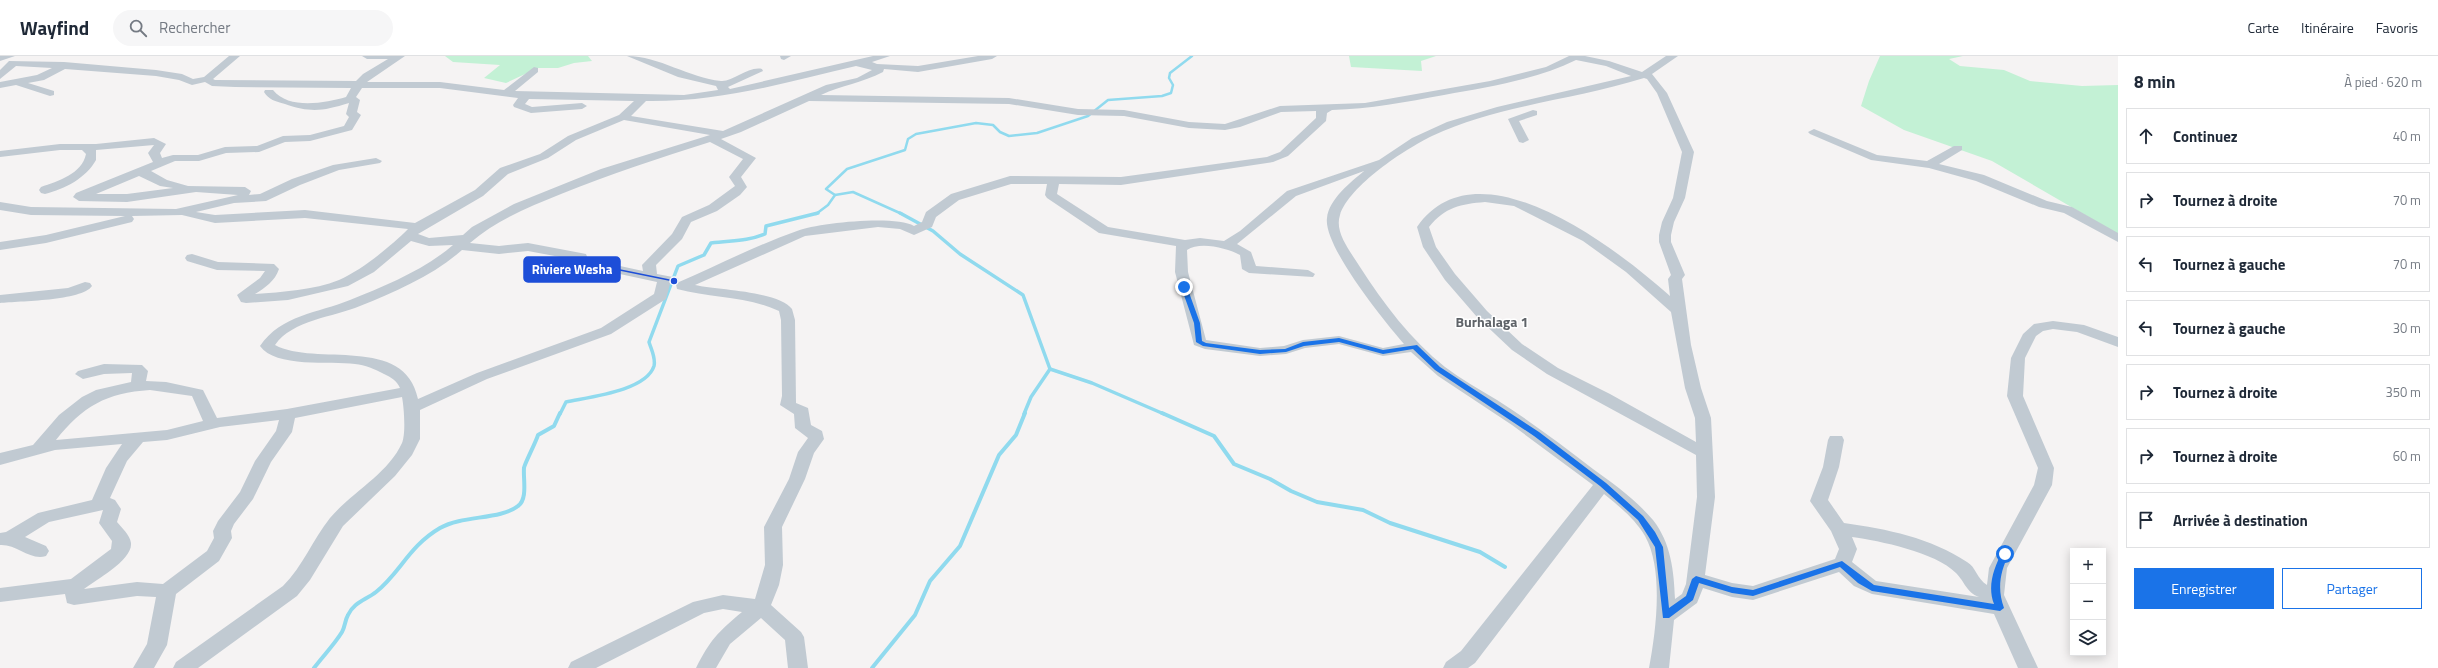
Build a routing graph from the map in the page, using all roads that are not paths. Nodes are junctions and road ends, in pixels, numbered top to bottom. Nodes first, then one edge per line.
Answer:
1 (10, 56) edge
2 (235, 56) edge
3 (367, 56) edge
4 (400, 56) edge
5 (632, 56) edge
6 (992, 56) edge
7 (1576, 56) edge
8 (1673, 56) edge
9 (0, 58) edge
10 (881, 62) edge
11 (64, 65) junction
12 (534, 70) dead end
13 (758, 71) dead end
14 (1644, 74) junction
15 (0, 76) edge
16 (207, 79) junction
17 (20, 83) junction
18 (0, 85) edge
19 (358, 85) junction
20 (725, 89) junction
21 (268, 92) dead end
22 (50, 93) dead end
23 (506, 94) junction
24 (1566, 96) junction
25 (644, 98) junction
26 (805, 98) junction
27 (350, 99) junction
28 (1328, 108) junction
29 (623, 117) junction
30 (1814, 132) dead end
31 (717, 135) junction
32 (1523, 140) dead end
33 (85, 147) junction
34 (1958, 148) dead end
35 (0, 154) edge
36 (376, 161) dead end
37 (1382, 162) junction
38 (159, 163) junction
39 (1929, 165) junction
40 (138, 172) junction
41 (1053, 181) junction
42 (45, 190) dead end
43 (180, 191) junction
44 (79, 197) junction
45 (236, 203) junction
46 (0, 206) edge
47 (51, 212) junction
48 (176, 213) junction
49 (143, 214) junction
50 (414, 231) junction
51 (2118, 238) edge
52 (462, 243) junction
53 (1185, 244) junction
54 (1228, 245) junction
55 (0, 246) edge
56 (192, 258) dead end
57 (1308, 274) dead end
58 (657, 278) junction
59 (344, 283) junction
60 (84, 286) dead end
61 (682, 286) junction
62 (0, 299) edge
63 (356, 303) junction
64 (1678, 311) junction
65 (2118, 343) edge
66 (1414, 346) junction
67 (83, 374) dead end
68 (138, 386) junction
69 (408, 391) junction
70 (412, 407) junction
71 (287, 414) junction
72 (212, 424) junction
73 (139, 437) junction
74 (1836, 440) dead end
75 (38, 449) junction
76 (1703, 452) junction
77 (0, 459) edge
78 (1603, 484) junction
79 (100, 504) junction
80 (1839, 529) junction
81 (5, 539) edge
82 (40, 551) dead end
83 (1842, 564) junction
84 (1696, 579) junction
85 (75, 586) junction
86 (167, 591) junction
87 (0, 595) edge
88 (1998, 602) junction
89 (761, 607) junction
90 (1666, 616) junction
91 (143, 668) edge
92 (183, 668) edge
93 (578, 668) edge
94 (706, 668) edge
95 (798, 668) edge
96 (1453, 668) edge
97 (1659, 668) edge
98 (2028, 668) edge

1 - 9 street
2 - 16 street
3 - 4 street
4 - 19 street
5 - 20 street
6 - 10 street
7 - 14 street
7 - 28 street
8 - 14 street
10 - 20 street
10 - 26 street
11 - 15 street
11 - 16 street
11 - 17 street
12 - 23 street
13 - 20 street
14 - 24 street
14 - 64 street
16 - 19 street
17 - 18 street
17 - 22 street
19 - 23 street
19 - 27 street
20 - 25 street
21 - 27 street
23 - 25 street
24 - 32 street
24 - 37 street
25 - 29 street
26 - 28 street
26 - 31 street
27 - 38 street
28 - 41 street
29 - 31 street
29 - 50 street
30 - 39 street
31 - 52 street
31 - 58 street
33 - 35 street
33 - 38 street
33 - 42 street
34 - 39 street
36 - 45 street
37 - 54 street
37 - 66 street
38 - 40 street
39 - 51 street
40 - 43 street
40 - 44 street
41 - 53 street
41 - 61 street
43 - 44 street
43 - 45 street
44 - 47 street
45 - 48 street
46 - 47 street
47 - 49 street
48 - 49 street
48 - 50 street
49 - 55 street
50 - 52 street
50 - 59 street
52 - 58 street
52 - 63 street
53 - 54 street
53 - 66 street
54 - 57 street
56 - 59 street
58 - 61 street
58 - 70 street
59 - 63 street
60 - 62 street
61 - 89 street
63 - 69 street
64 - 76 street
64 - 76 street
65 - 88 street
66 - 78 street
67 - 68 street
68 - 72 street
68 - 75 street
69 - 70 street
69 - 71 street
70 - 92 street
71 - 72 street
71 - 86 street
72 - 73 street
73 - 75 street
73 - 79 street
74 - 80 street
75 - 77 street
76 - 84 street
78 - 90 street
78 - 96 street
79 - 81 street
79 - 85 street
80 - 83 street
80 - 88 street
81 - 82 street
83 - 84 street
83 - 88 street
84 - 90 street
85 - 86 street
85 - 87 street
86 - 91 street
88 - 98 street
89 - 93 street
89 - 94 street
89 - 95 street
90 - 97 street

